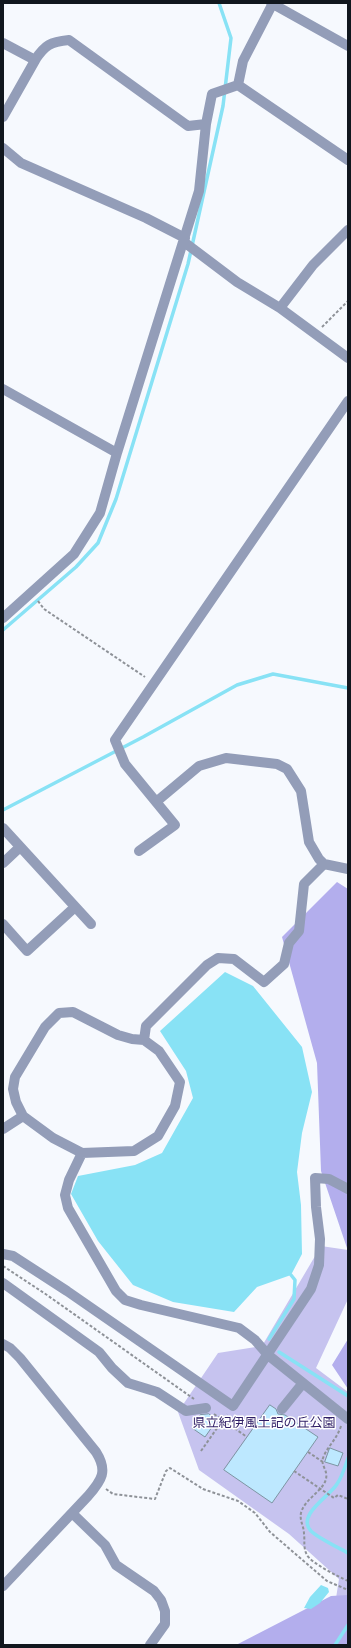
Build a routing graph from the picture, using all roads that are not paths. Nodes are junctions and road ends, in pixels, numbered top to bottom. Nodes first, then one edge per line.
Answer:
1 (272, 3) edge
2 (3, 43) edge
3 (348, 46) edge
4 (37, 57) junction
5 (235, 85) junction
6 (3, 117) edge
7 (206, 124) junction
8 (3, 148) edge
9 (348, 160) edge
10 (348, 230) edge
11 (184, 240) junction
12 (280, 308) junction
13 (348, 358) edge
14 (3, 389) edge
15 (348, 401) edge
16 (117, 453) junction
17 (3, 618) edge
18 (156, 802) junction
19 (3, 828) edge
20 (20, 847) junction
21 (139, 851) dead end
22 (3, 864) edge
23 (324, 864) junction
24 (348, 869) edge
25 (76, 907) junction
26 (3, 924) edge
27 (92, 924) dead end
28 (144, 1040) junction
29 (23, 1116) junction
30 (3, 1129) edge
31 (82, 1153) junction
32 (348, 1189) edge
33 (3, 1254) edge
34 (3, 1284) edge
35 (3, 1344) edge
36 (268, 1355) junction
37 (303, 1383) junction
38 (206, 1408) road end
39 (282, 1409) dead end
40 (345, 1417) edge
41 (72, 1513) junction
42 (3, 1586) edge
43 (150, 1645) edge

1 - 3 street
1 - 5 street
2 - 4 street
4 - 6 street
4 - 7 street
5 - 7 street
5 - 9 street
7 - 11 street
8 - 11 street
10 - 12 street
11 - 12 street
11 - 16 street
12 - 13 street
14 - 16 street
15 - 18 street
16 - 17 street
18 - 21 street
18 - 23 street
19 - 20 street
20 - 22 street
20 - 25 street
23 - 24 street
23 - 28 street
25 - 26 street
25 - 27 street
28 - 29 street
28 - 31 street
29 - 30 street
29 - 31 street
31 - 36 street
32 - 36 street
33 - 36 street
34 - 38 street
35 - 41 street
36 - 37 street
37 - 39 street
37 - 40 street
41 - 42 street
41 - 43 street

